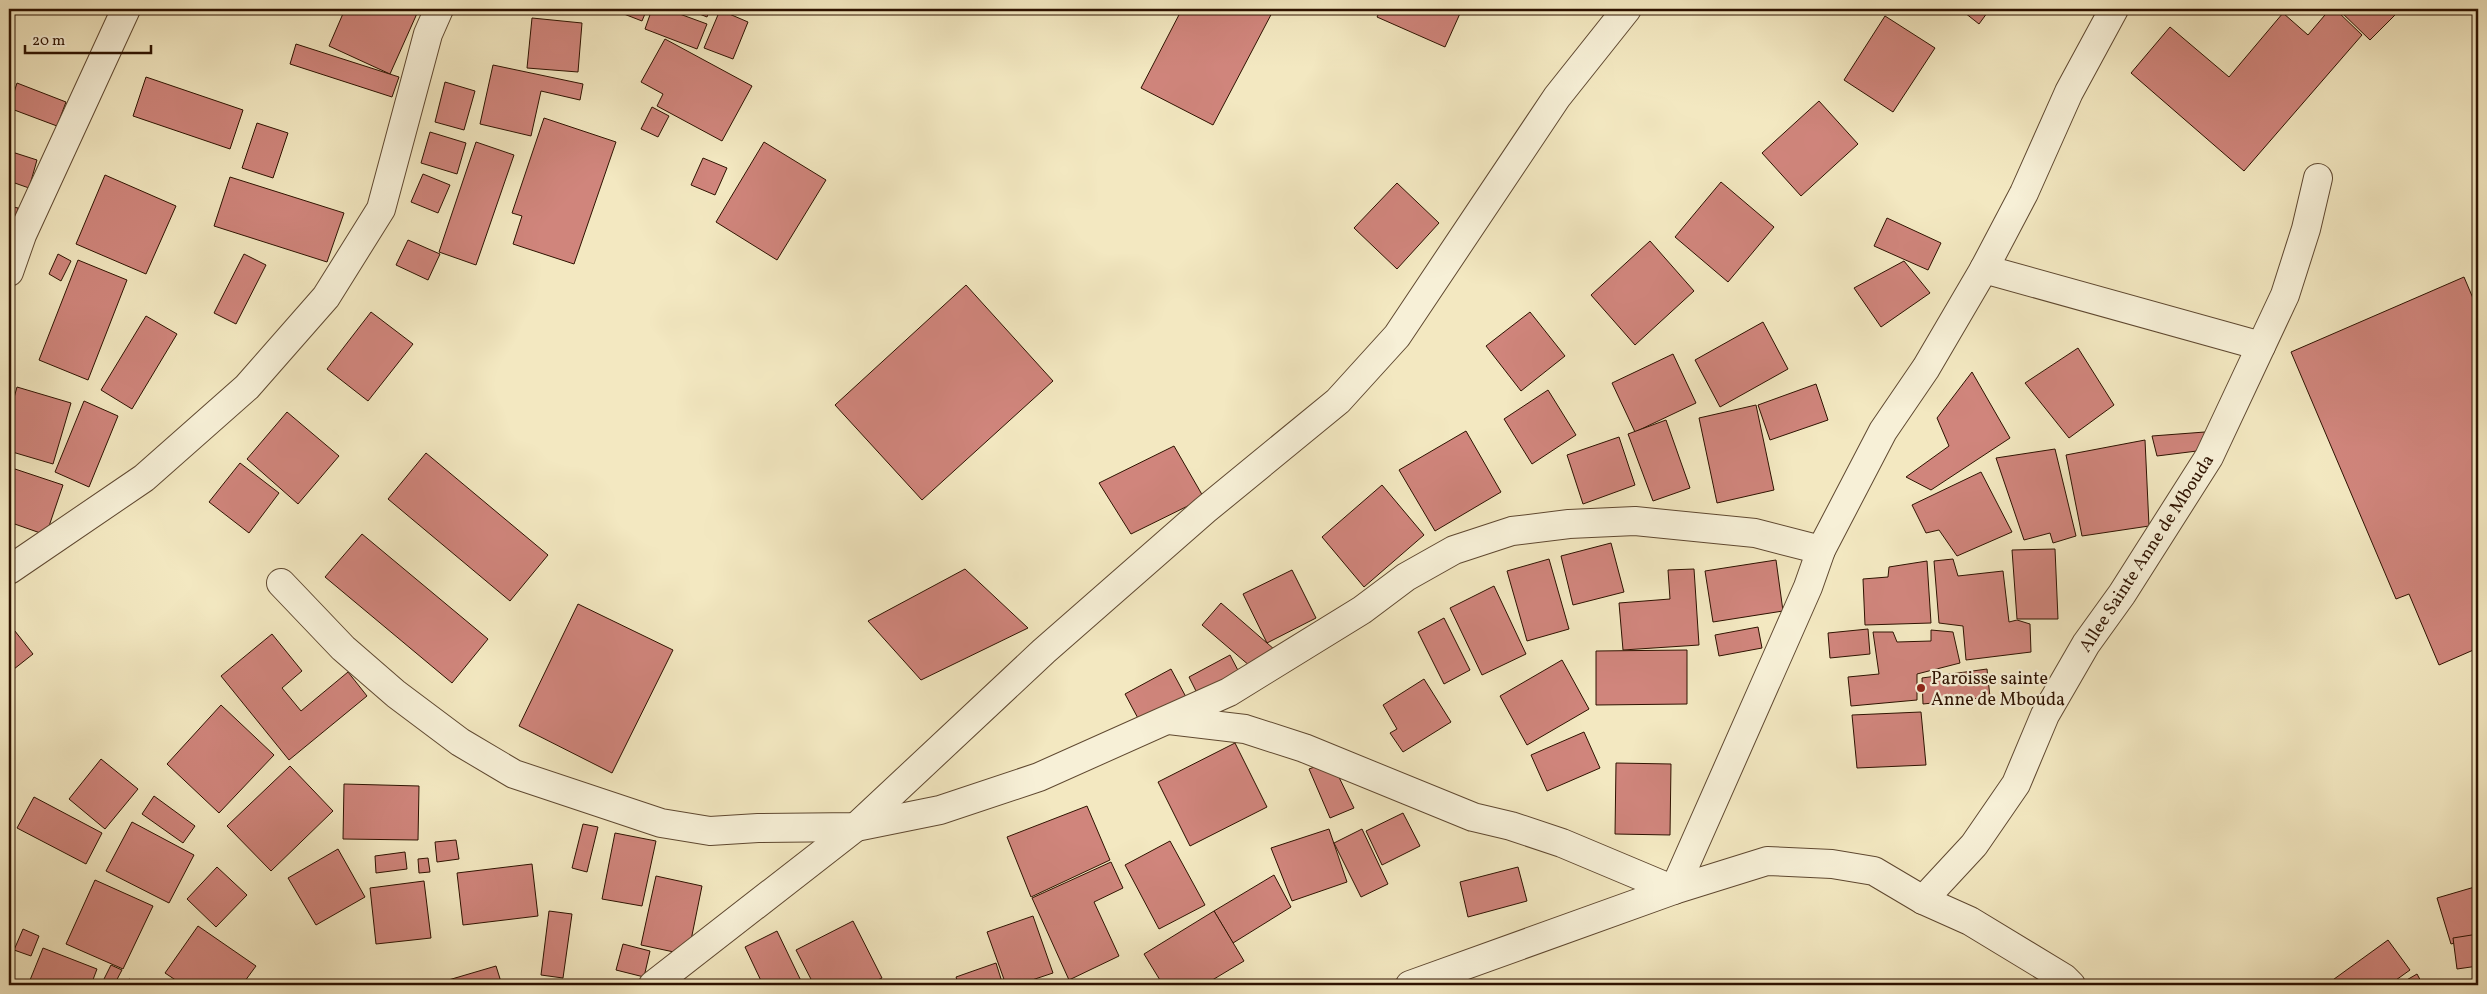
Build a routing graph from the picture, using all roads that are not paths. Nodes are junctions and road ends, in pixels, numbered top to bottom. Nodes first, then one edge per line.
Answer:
1 (126, 9) edge
2 (439, 9) edge
3 (1627, 9) edge
4 (2114, 9) edge
5 (2318, 178) dead end
6 (1984, 269) junction
7 (9, 272) edge
8 (2260, 346) junction
9 (1820, 550) junction
10 (9, 570) edge
11 (281, 583) dead end
12 (1168, 720) junction
13 (856, 827) junction
14 (1674, 890) junction
15 (1923, 900) junction
16 (653, 985) edge
17 (1410, 985) edge
18 (2071, 985) edge

1 - 7 street
2 - 10 street
3 - 13 street
4 - 6 street
5 - 8 street, Allee Sainte Anne de Mbouda
6 - 8 street
6 - 9 street
8 - 15 street, Allee Sainte Anne de Mbouda
9 - 12 street
9 - 14 street
11 - 13 street
12 - 13 street
12 - 14 street
13 - 16 street
14 - 15 street
14 - 17 street
15 - 18 street

